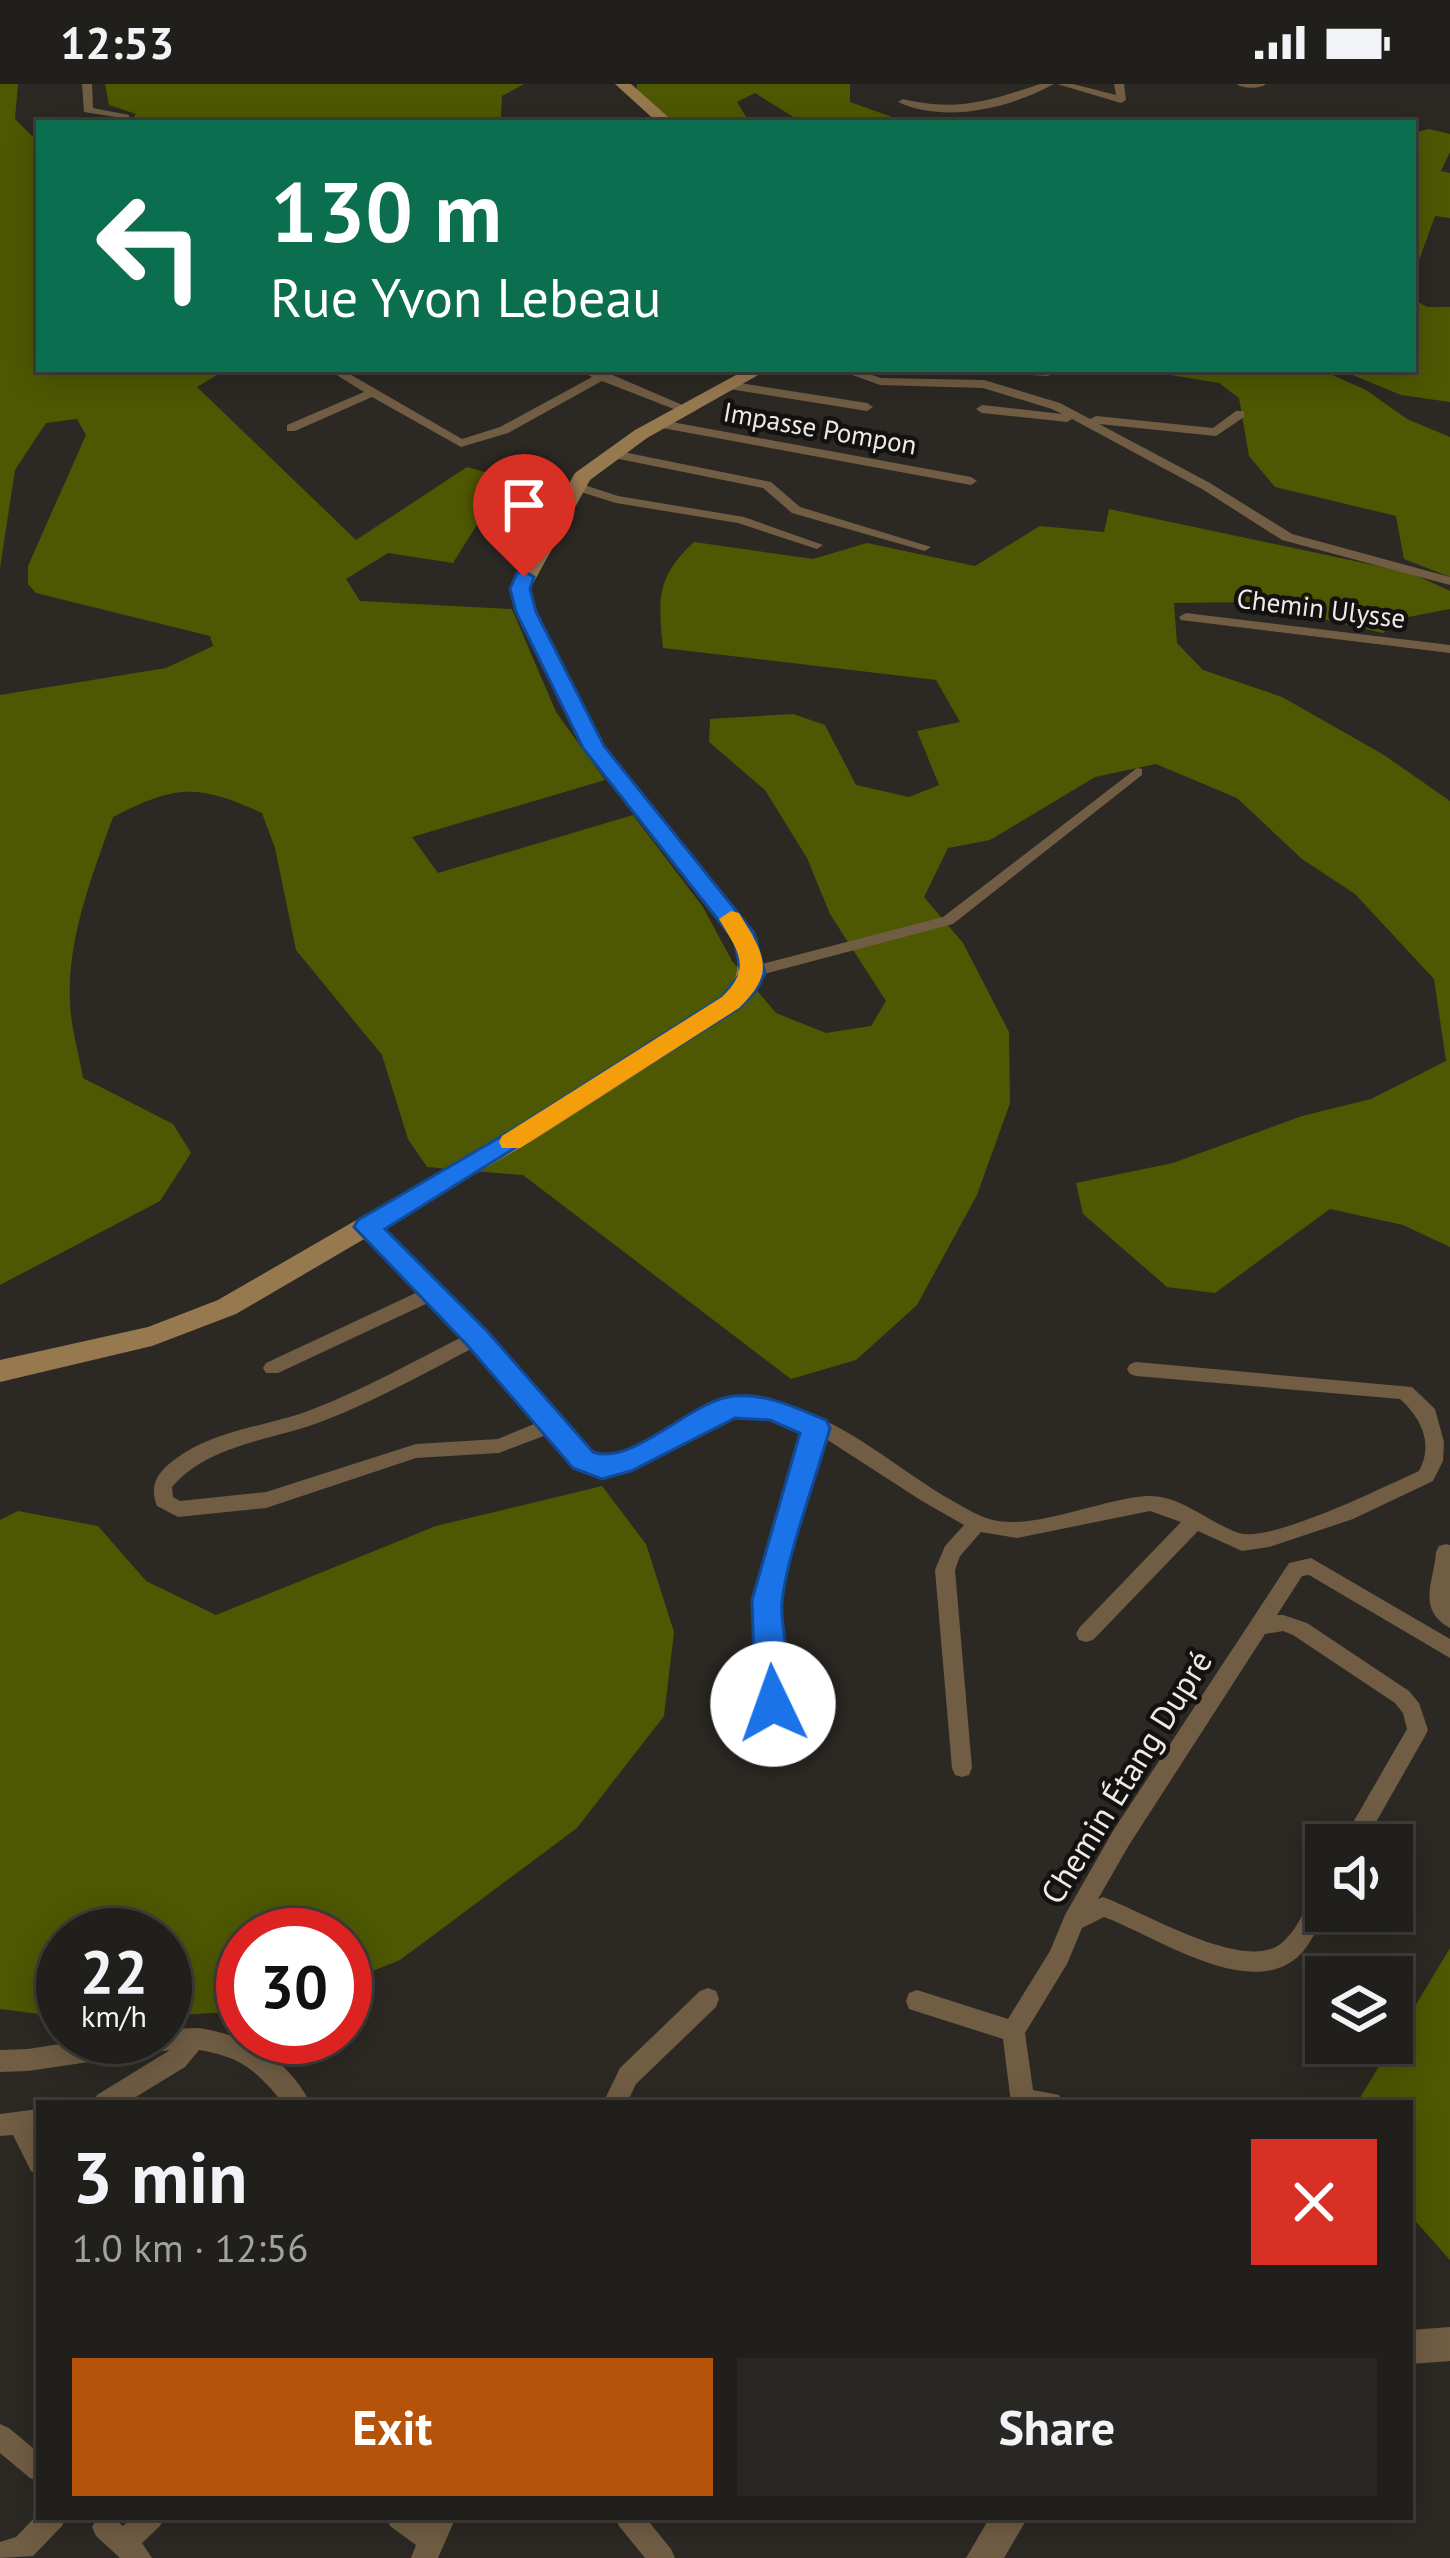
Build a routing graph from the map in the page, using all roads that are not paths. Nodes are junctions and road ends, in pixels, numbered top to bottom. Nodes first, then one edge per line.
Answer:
1 (87, 84) edge
2 (622, 84) edge
3 (1049, 84) edge
4 (1061, 84) edge
5 (1120, 84) edge
6 (1261, 84) edge
7 (1245, 85) edge
8 (903, 102) dead end
9 (124, 117) dead end
10 (664, 120) edge
11 (338, 372) edge
12 (593, 372) edge
13 (755, 372) edge
14 (852, 372) edge
15 (604, 375) junction
16 (733, 386) junction
17 (373, 392) junction
18 (866, 406) dead end
19 (982, 409) dead end
20 (688, 410) junction
21 (1240, 415) dead end
22 (1087, 419) junction
23 (661, 424) junction
24 (291, 428) dead end
25 (613, 454) junction
26 (971, 481) dead end
27 (575, 486) junction
28 (817, 545) dead end
29 (925, 547) dead end
30 (1450, 581) edge
31 (1186, 617) dead end
32 (1450, 649) edge
33 (1138, 772) dead end
34 (753, 973) junction
35 (368, 1227) junction
36 (432, 1293) junction
37 (477, 1338) junction
38 (272, 1368) dead end
39 (1136, 1369) dead end
40 (0, 1371) edge
41 (551, 1425) junction
42 (816, 1428) junction
43 (1195, 1521) junction
44 (977, 1523) junction
45 (1446, 1552) dead end
46 (1450, 1620) edge
47 (1259, 1627) junction
48 (1087, 1634) dead end
49 (1450, 1649) edge
50 (769, 1664) dead end
51 (962, 1768) dead end
52 (1363, 1824) edge
53 (1073, 1922) junction
54 (1305, 1925) edge
55 (708, 1999) dead end
56 (916, 2001) dead end
57 (1013, 2031) junction
58 (193, 2039) junction
59 (0, 2062) edge
60 (110, 2100) edge
61 (295, 2100) edge
62 (616, 2100) edge
63 (1024, 2100) edge
64 (20, 2122) edge
65 (36, 2157) edge
66 (1450, 2344) edge
67 (1413, 2347) edge
68 (0, 2437) edge
69 (36, 2467) edge
70 (50, 2520) edge
71 (148, 2520) edge
72 (403, 2520) edge
73 (630, 2520) edge
74 (1009, 2520) edge
75 (433, 2538) edge
76 (122, 2543) edge
77 (0, 2555) edge
78 (656, 2556) edge
79 (983, 2558) edge

1 - 9 street
2 - 10 main road
3 - 8 street
4 - 5 street
6 - 7 street
11 - 17 street
12 - 15 street
13 - 16 main road
14 - 22 street
15 - 17 street
15 - 20 street
16 - 18 street
16 - 20 main road
17 - 24 street
19 - 22 street
20 - 23 main road
21 - 22 street
22 - 30 street
23 - 25 main road
23 - 26 street, Impasse Pompon
25 - 27 main road
25 - 29 street
27 - 28 street
27 - 34 main road
31 - 32 street, Chemin Ulysse
33 - 34 street
34 - 35 main road
35 - 36 street
35 - 40 main road
36 - 37 street
36 - 38 street
37 - 41 street
37 - 41 street
39 - 43 street
41 - 42 street
42 - 44 street
42 - 50 street
43 - 44 street
43 - 48 street
44 - 51 street
45 - 46 street
47 - 49 street, Chemin Étang Dupré
47 - 52 street
47 - 53 street, Chemin Étang Dupré
53 - 54 street
53 - 57 street, Chemin Étang Dupré
55 - 62 street
56 - 57 street
57 - 63 street
58 - 59 street
58 - 60 street
58 - 61 street
64 - 65 street
66 - 67 street
68 - 69 street
70 - 77 street
71 - 76 street
72 - 75 street
73 - 78 street
74 - 79 street

